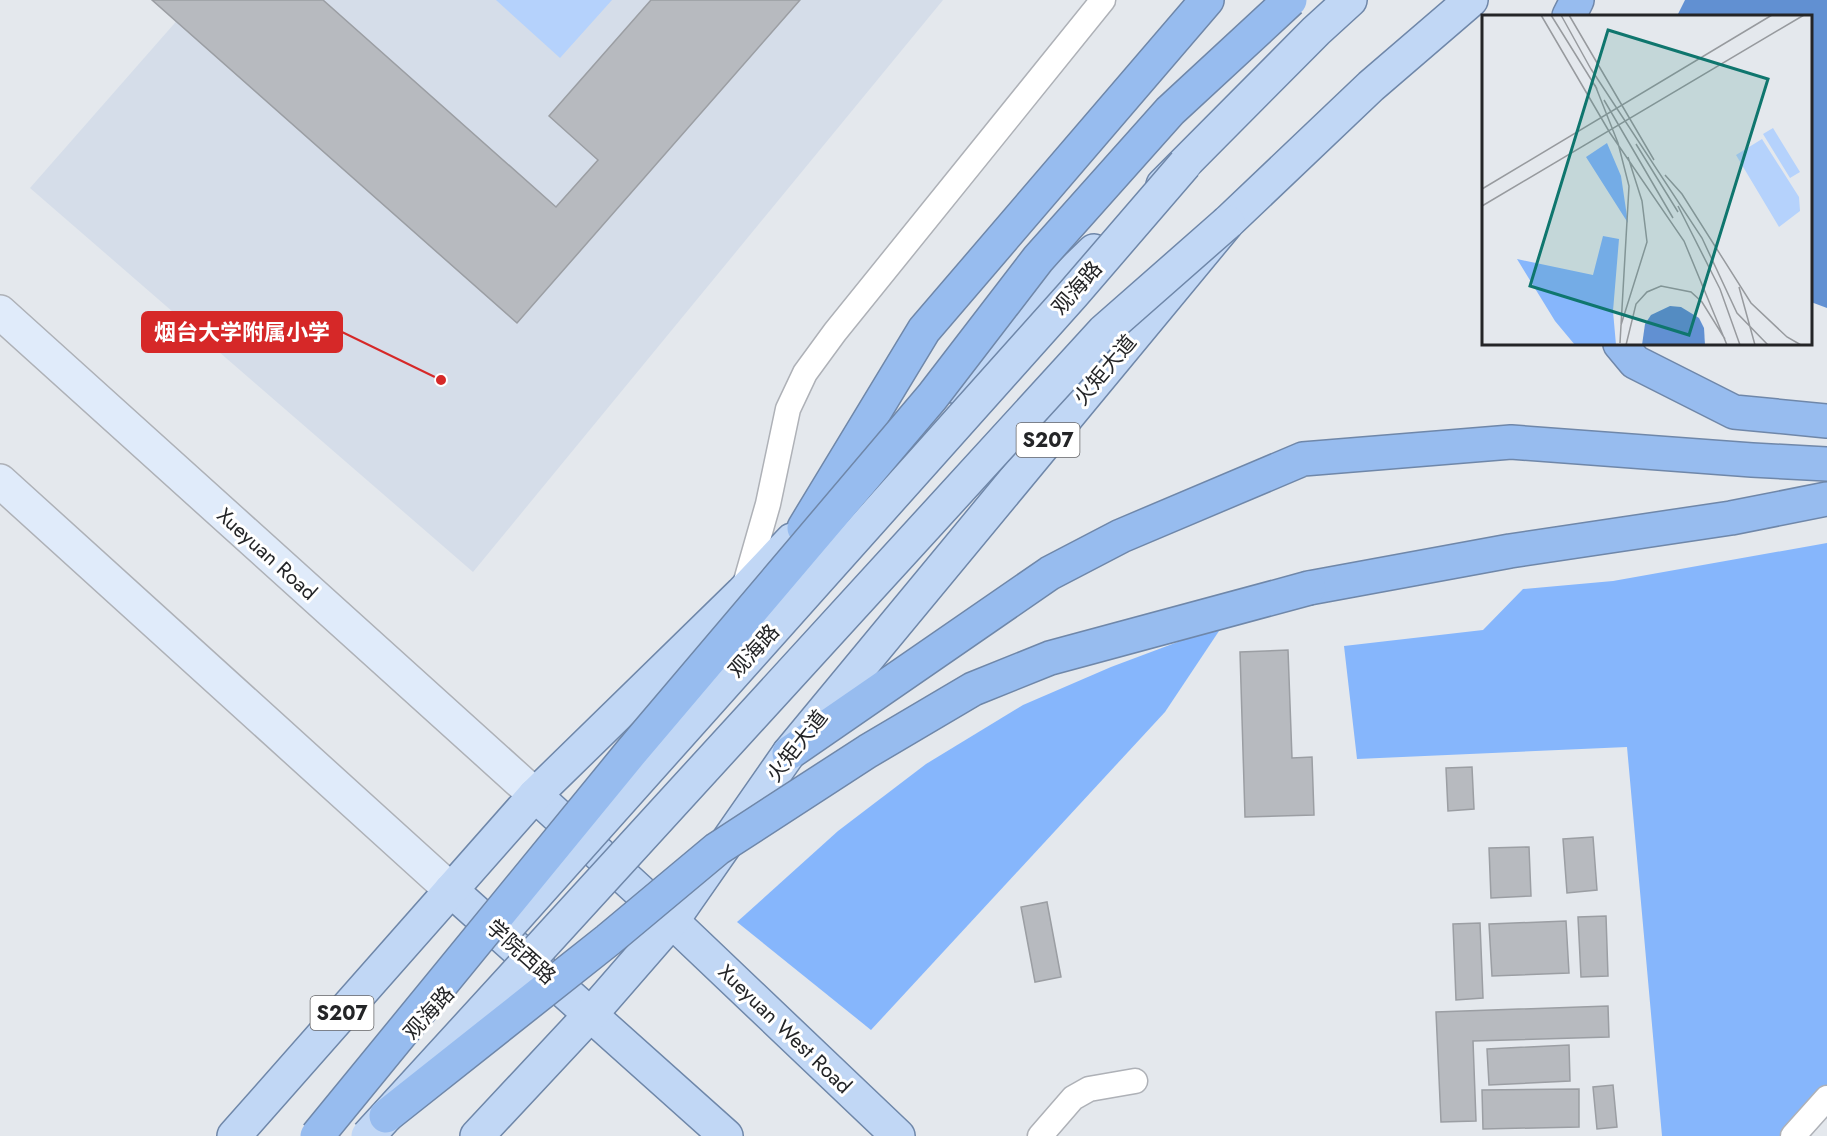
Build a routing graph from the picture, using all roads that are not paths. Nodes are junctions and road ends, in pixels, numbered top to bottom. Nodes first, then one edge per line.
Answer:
1 (1103, 0) edge
2 (1207, 0) edge
3 (1290, 0) edge
4 (1350, 0) edge
5 (1471, 0) edge
6 (1577, 0) edge
7 (1570, 15) edge
8 (1185, 164) junction
9 (1228, 222) junction
10 (0, 312) edge
11 (1621, 345) edge
12 (1827, 421) edge
13 (1827, 464) edge
14 (0, 481) edge
15 (1827, 499) edge
16 (804, 528) junction
17 (742, 593) junction
18 (789, 753) junction
19 (535, 795) junction
20 (451, 890) junction
21 (672, 921) junction
22 (591, 1014) junction
23 (1135, 1081) dead end
24 (1827, 1098) edge
25 (377, 1126) edge
26 (234, 1136) edge
27 (318, 1136) edge
28 (477, 1136) edge
29 (726, 1136) edge
30 (898, 1136) edge
31 (1040, 1136) edge
32 (1792, 1136) edge

1 - 17 street
2 - 16 highway
3 - 27 highway, bridge
4 - 8 main road, S207
5 - 9 main road, 火矩大道 / S207
6 - 7 highway
8 - 16 main road, S207
8 - 27 main road, 观海路, bridge
9 - 18 main road, 火矩大道 / S207
9 - 25 main road, 观海路, bridge
10 - 19 main road, Xueyuan Road
11 - 12 highway
13 - 18 highway
14 - 20 main road
15 - 25 highway, bridge
16 - 17 main road, S207
17 - 19 main road, S207
18 - 21 main road, 火矩大道 / S207
19 - 20 main road, S207
19 - 21 main road
20 - 22 main road, 学院西路
20 - 26 main road, S207
21 - 22 main road, S207
21 - 30 main road, Xueyuan West Road
22 - 28 main road, S207
22 - 29 main road
23 - 31 street
24 - 32 street

